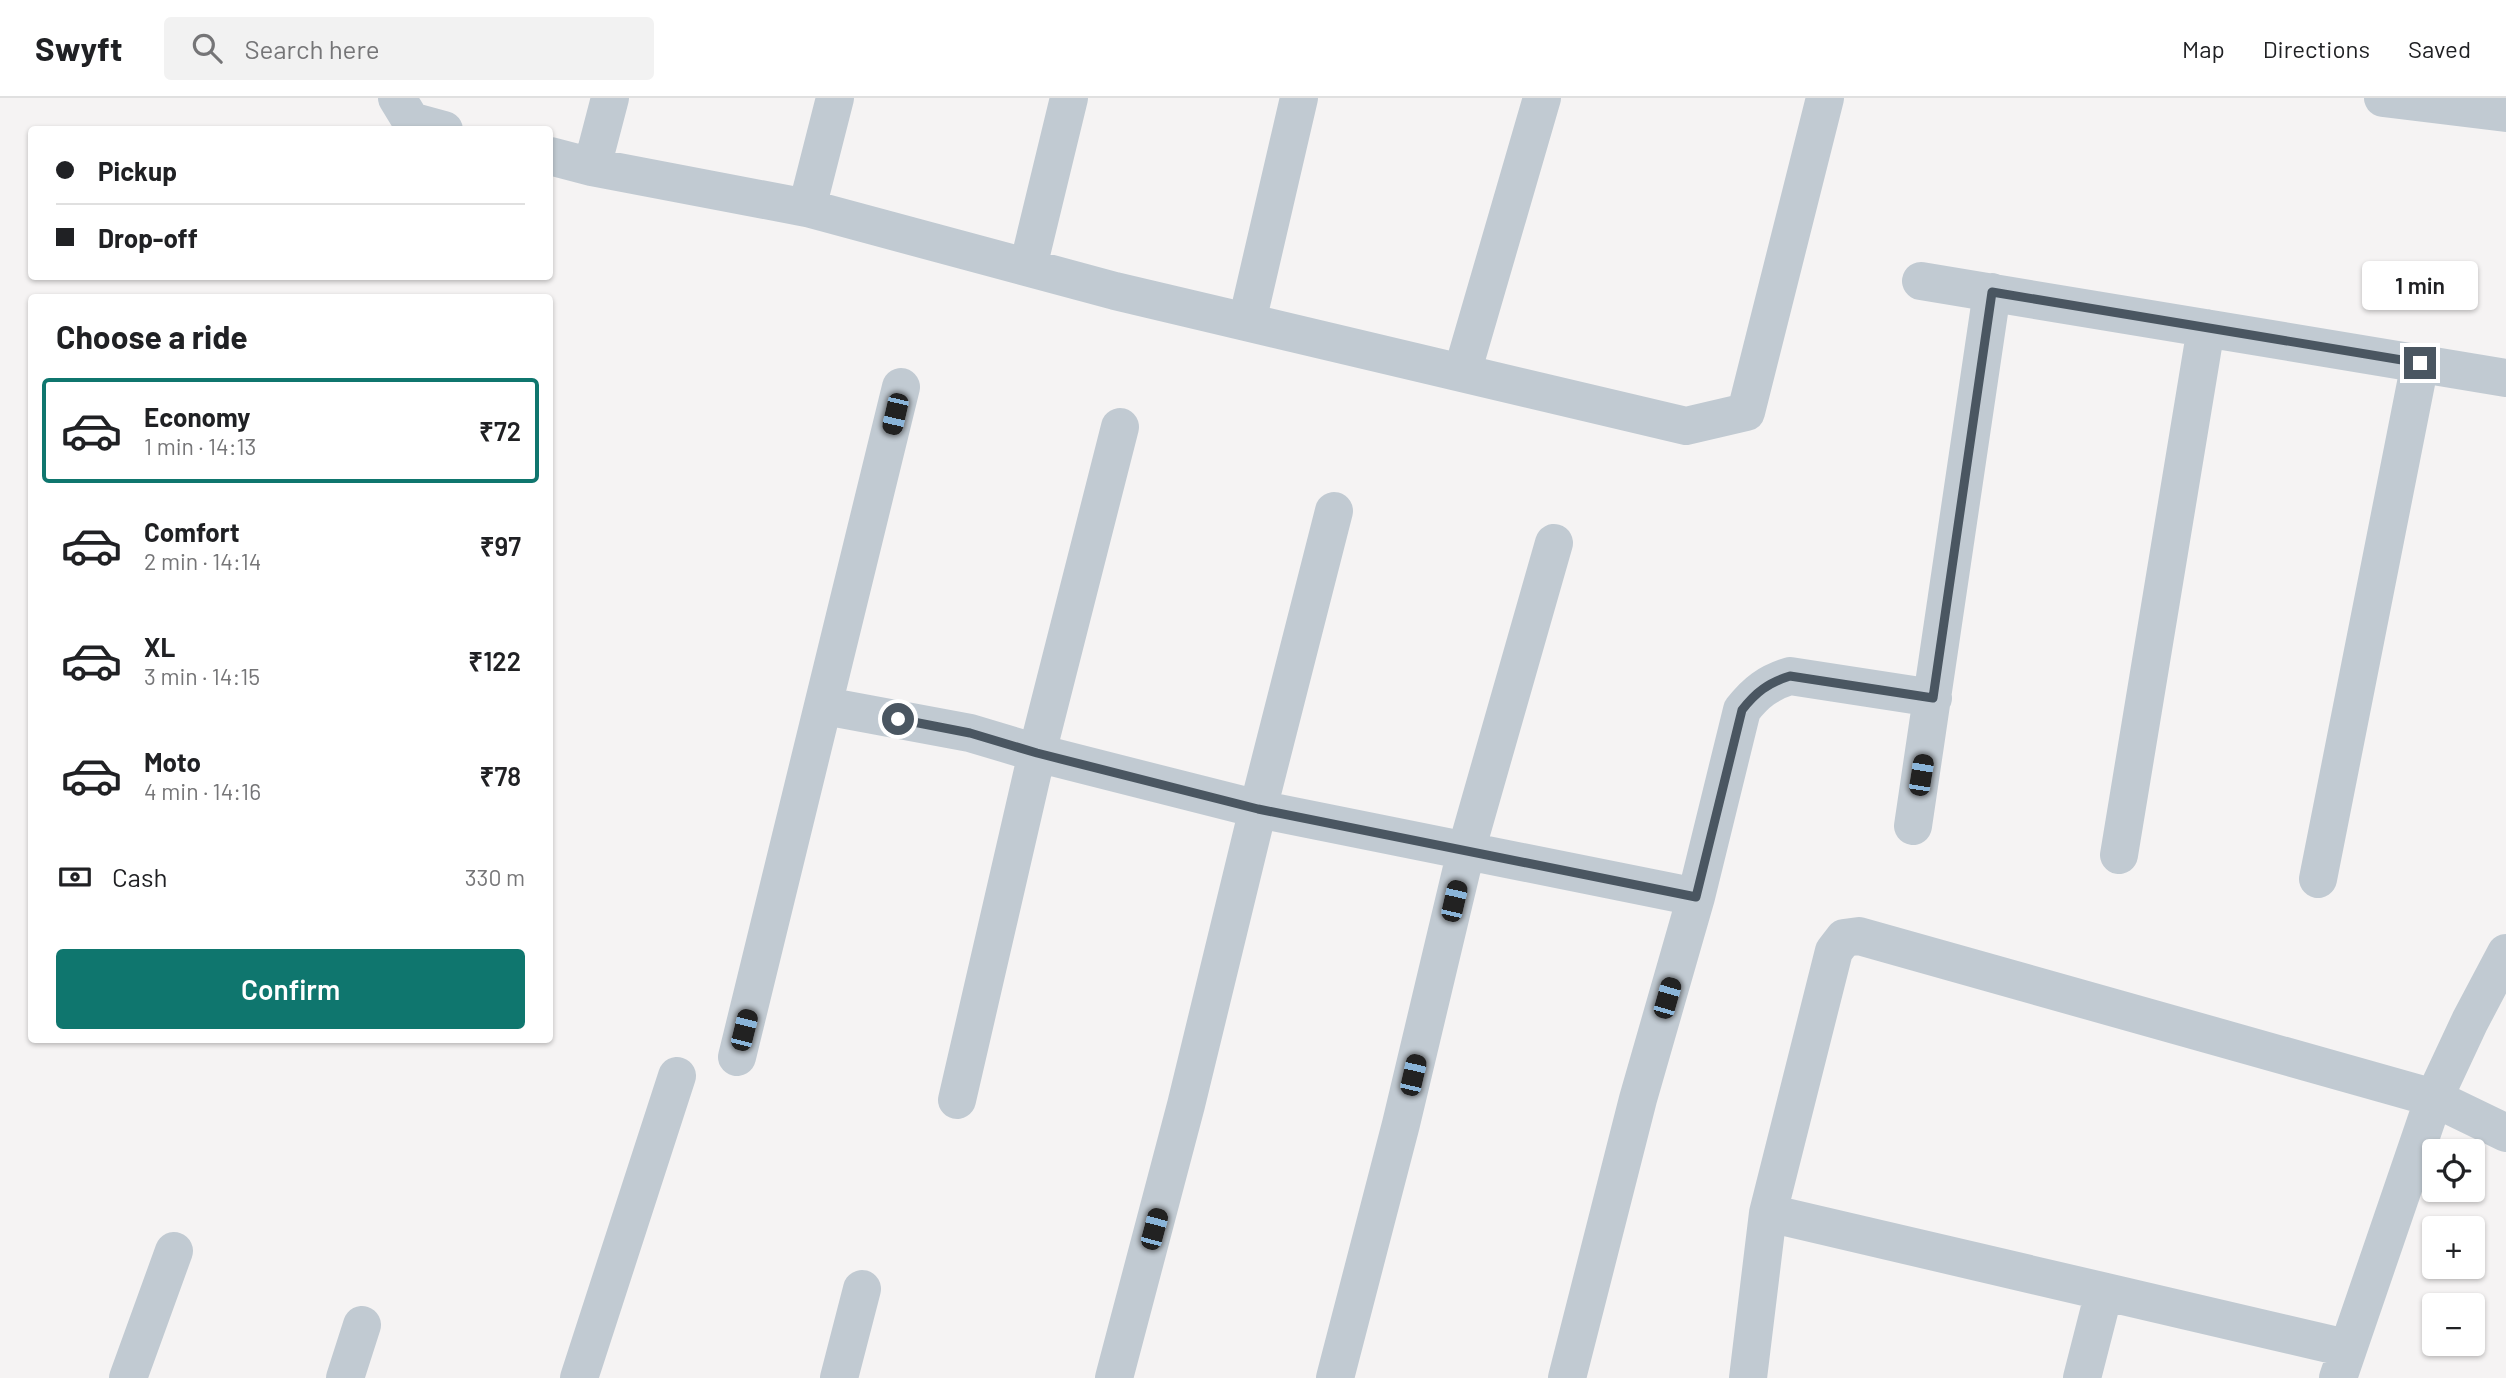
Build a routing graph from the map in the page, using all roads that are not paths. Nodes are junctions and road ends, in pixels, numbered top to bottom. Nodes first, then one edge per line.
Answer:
1 (397, 98) edge
2 (610, 98) edge
3 (835, 98) edge
4 (1069, 98) edge
5 (1299, 98) edge
6 (1542, 98) edge
7 (1825, 98) edge
8 (2383, 98) edge
9 (2506, 113) edge
10 (429, 126) edge
11 (553, 157) edge
12 (592, 167) junction
13 (807, 208) junction
14 (1028, 267) junction
15 (1920, 281) dead end
16 (1992, 292) junction
17 (1247, 322) junction
18 (2206, 328) junction
19 (2420, 363) junction
20 (1462, 373) junction
21 (2506, 377) edge
22 (901, 387) dead end
23 (1120, 426) dead end
24 (1334, 511) dead end
25 (1554, 543) dead end
26 (1933, 698) junction
27 (825, 706) junction
28 (1037, 753) junction
29 (1258, 809) junction
30 (1913, 826) dead end
31 (1466, 851) junction
32 (2119, 855) dead end
33 (2318, 879) dead end
34 (1696, 897) junction
35 (2506, 953) edge
36 (737, 1057) dead end
37 (677, 1076) dead end
38 (2434, 1098) junction
39 (957, 1100) dead end
40 (2506, 1133) edge
41 (1768, 1213) junction
42 (174, 1251) dead end
43 (862, 1289) dead end
44 (2104, 1292) junction
45 (362, 1325) dead end
46 (2342, 1370) edge
47 (128, 1378) edge
48 (345, 1378) edge
49 (579, 1378) edge
50 (839, 1378) edge
51 (1114, 1378) edge
52 (1335, 1378) edge
53 (1567, 1378) edge
54 (1748, 1378) edge
55 (2082, 1378) edge

1 - 10 street
2 - 12 street
3 - 13 street
4 - 14 street
5 - 17 street
6 - 20 street
7 - 20 street
8 - 9 street
11 - 12 street
12 - 13 street
13 - 14 street
14 - 17 street
15 - 16 street
16 - 18 street
16 - 26 street
17 - 20 street
18 - 19 street
18 - 32 street
19 - 21 street
19 - 33 street
22 - 27 street
23 - 28 street
24 - 29 street
25 - 31 street
26 - 30 street
26 - 34 street
27 - 28 street
27 - 36 street
28 - 29 street
28 - 39 street
29 - 31 street
29 - 51 street
31 - 34 street
31 - 52 street
34 - 53 street
35 - 38 street
37 - 49 street
38 - 40 street
38 - 41 street
38 - 46 street
41 - 44 street
41 - 54 street
42 - 47 street
43 - 50 street
44 - 46 street
44 - 55 street
45 - 48 street

